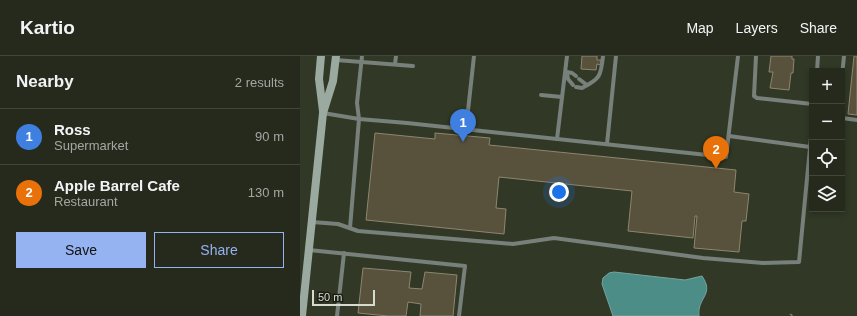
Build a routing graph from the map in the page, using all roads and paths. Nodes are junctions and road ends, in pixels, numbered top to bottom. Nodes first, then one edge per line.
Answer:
1 (321, 56) edge
2 (362, 56) edge
3 (396, 56) edge
4 (474, 56) edge
5 (568, 56) edge
6 (603, 56) edge
7 (616, 56) edge
8 (738, 56) edge
9 (756, 56) edge
10 (818, 56) edge
11 (844, 56) edge
12 (336, 58) edge
13 (362, 62) junction
14 (395, 64) junction
15 (413, 66) dead end
16 (817, 68) edge
17 (843, 68) edge
18 (566, 72) junction
19 (587, 86) junction
20 (541, 95) dead end
21 (562, 97) junction
22 (809, 104) edge
23 (323, 113) junction
24 (845, 118) edge
25 (359, 119) junction
26 (857, 120) edge
27 (466, 129) junction
28 (728, 136) junction
29 (557, 139) junction
30 (607, 144) junction
31 (809, 147) edge
32 (809, 157) edge
33 (312, 222) junction
34 (350, 228) junction
35 (309, 250) junction
36 (344, 253) junction
37 (790, 314) dead end
38 (302, 316) edge
39 (337, 316) edge
40 (460, 316) edge
41 (793, 316) edge

1 - 23 main road
2 - 13 lane
3 - 14 lane
4 - 27 lane
5 - 18 lane
6 - 19 lane
7 - 30 lane
8 - 28 lane
9 - 22 lane
10 - 16 lane
11 - 17 lane
12 - 13 lane
12 - 23 main road
13 - 14 lane
13 - 25 lane
14 - 15 lane
18 - 19 lane
18 - 19 lane
18 - 21 lane
20 - 21 lane
21 - 29 lane
23 - 25 lane
23 - 33 main road
24 - 26 lane
25 - 27 lane
25 - 34 lane
27 - 29 lane
28 - 30 lane
28 - 31 lane
29 - 30 lane
32 - 34 lane
33 - 34 lane
33 - 35 main road
35 - 36 lane
35 - 38 main road
36 - 39 lane
36 - 40 lane
37 - 41 path

